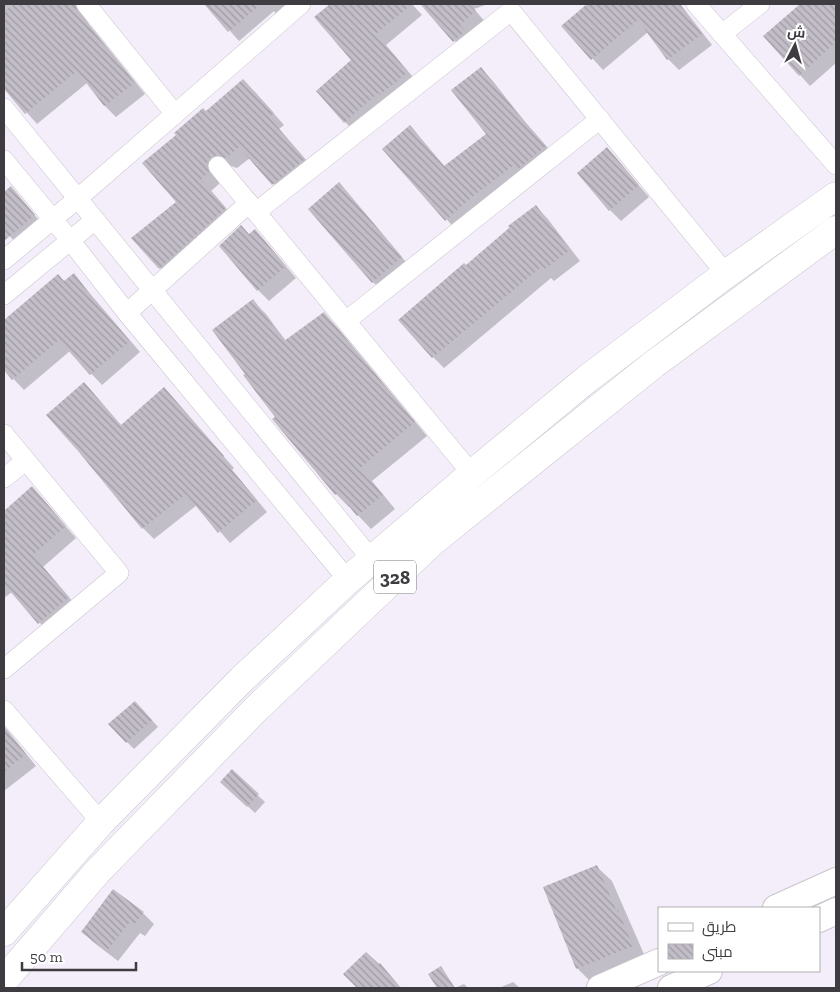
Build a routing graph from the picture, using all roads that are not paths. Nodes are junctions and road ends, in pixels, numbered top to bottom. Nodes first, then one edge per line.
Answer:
1 (86, 4) edge
2 (302, 4) edge
3 (696, 4) edge
4 (760, 4) edge
5 (722, 34) junction
6 (4, 108) edge
7 (175, 114) junction
8 (600, 119) junction
9 (4, 160) edge
10 (836, 165) edge
11 (218, 166) dead end
12 (836, 196) edge
13 (78, 199) junction
14 (252, 208) junction
15 (53, 220) junction
16 (95, 220) junction
17 (836, 230) edge
18 (70, 240) junction
19 (4, 260) edge
20 (726, 274) junction
21 (152, 290) junction
22 (4, 295) edge
23 (126, 313) junction
24 (346, 322) junction
25 (4, 434) edge
26 (25, 461) junction
27 (472, 474) junction
28 (4, 478) edge
29 (372, 560) junction
30 (348, 580) junction
31 (4, 669) edge
32 (4, 710) edge
33 (101, 822) junction
34 (836, 881) edge
35 (778, 907) edge
36 (836, 911) edge
37 (820, 919) edge
38 (4, 932) edge
39 (658, 962) edge
40 (707, 972) edge
41 (4, 980) edge
42 (600, 988) edge
43 (671, 988) edge

1 - 7 street
2 - 7 street
3 - 5 street
4 - 5 street
5 - 10 street
6 - 13 street
7 - 13 street
8 - 14 street
8 - 20 street
8 - 24 street
9 - 15 street
11 - 14 street
12 - 20 main road
13 - 15 street
13 - 16 street
14 - 21 street
14 - 24 street
15 - 18 street
15 - 19 street
16 - 18 street
16 - 21 street
17 - 41 main road, 328
18 - 22 street
18 - 23 street
20 - 27 main road
21 - 23 street
21 - 29 street
23 - 30 street
24 - 27 street
25 - 26 street
26 - 28 street
26 - 31 street
27 - 29 main road
29 - 30 main road
30 - 33 main road
32 - 33 street
33 - 38 main road
34 - 35 main road
36 - 37 main road
39 - 42 main road
40 - 43 main road

